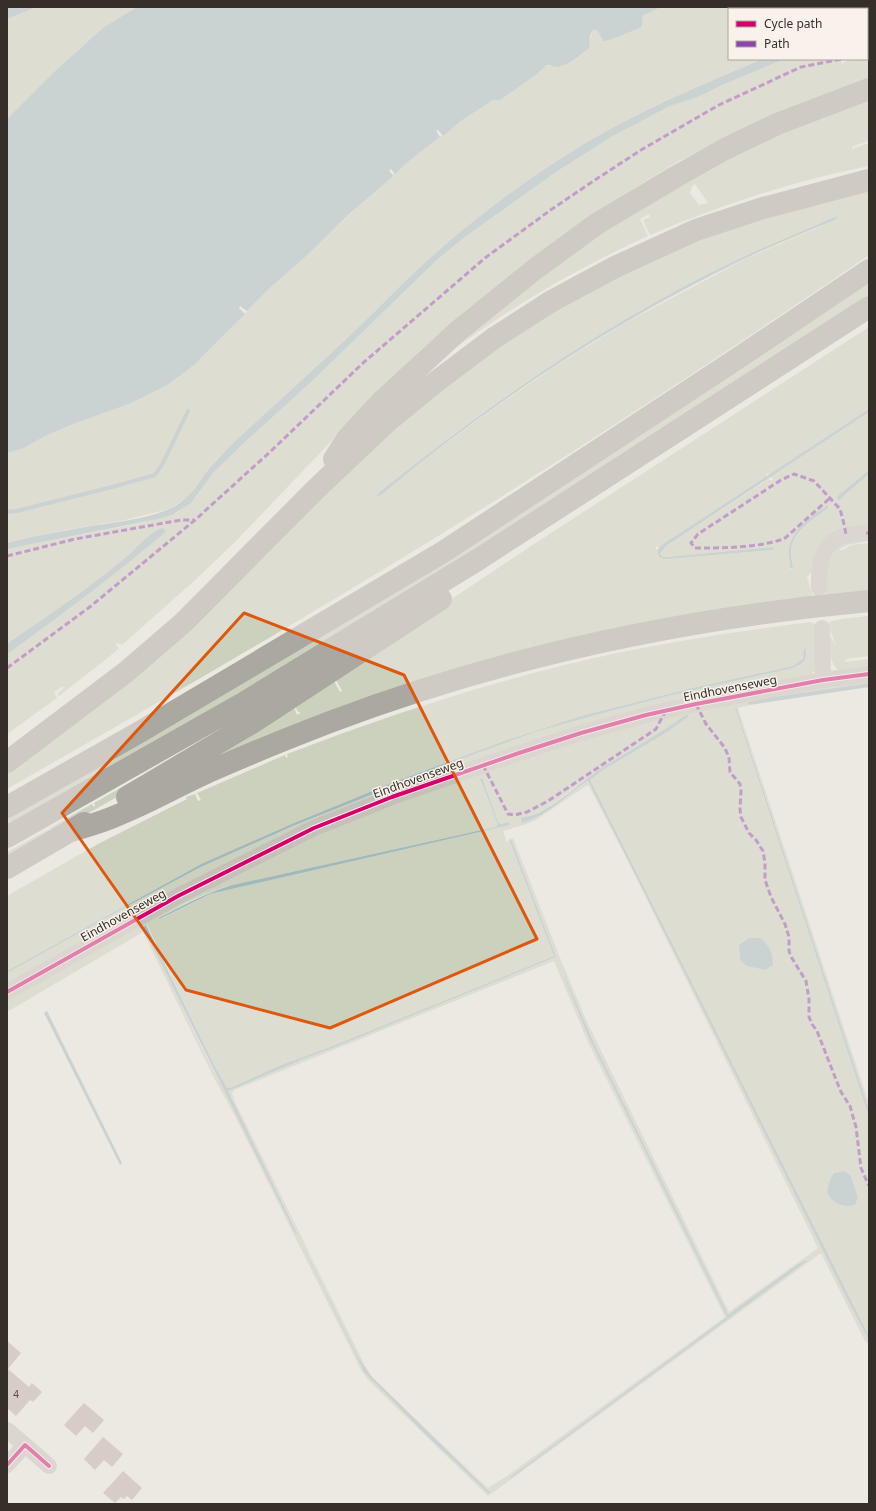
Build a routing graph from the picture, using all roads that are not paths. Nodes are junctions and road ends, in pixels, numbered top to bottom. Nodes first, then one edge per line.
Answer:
1 (869, 89) edge
2 (869, 180) edge
3 (869, 270) edge
4 (869, 307) edge
5 (316, 489) junction
6 (866, 533) dead end
7 (479, 559) junction
8 (819, 588) dead end
9 (869, 601) edge
10 (822, 628) dead end
11 (869, 674) edge
12 (824, 680) junction
13 (7, 762) edge
14 (7, 807) edge
15 (71, 831) junction
16 (7, 837) edge
17 (7, 868) edge
18 (7, 992) edge
19 (7, 1430) edge
20 (25, 1445) junction
21 (7, 1465) edge
22 (49, 1466) dead end

1 - 5 highway
2 - 5 highway
3 - 14 highway
4 - 7 highway
5 - 13 highway
6 - 8 street
7 - 15 highway
7 - 16 highway
9 - 15 highway
10 - 12 street
11 - 12 street, Eindhovenseweg
12 - 18 street, Eindhovenseweg
15 - 17 highway
19 - 20 street
20 - 21 street
20 - 22 street

